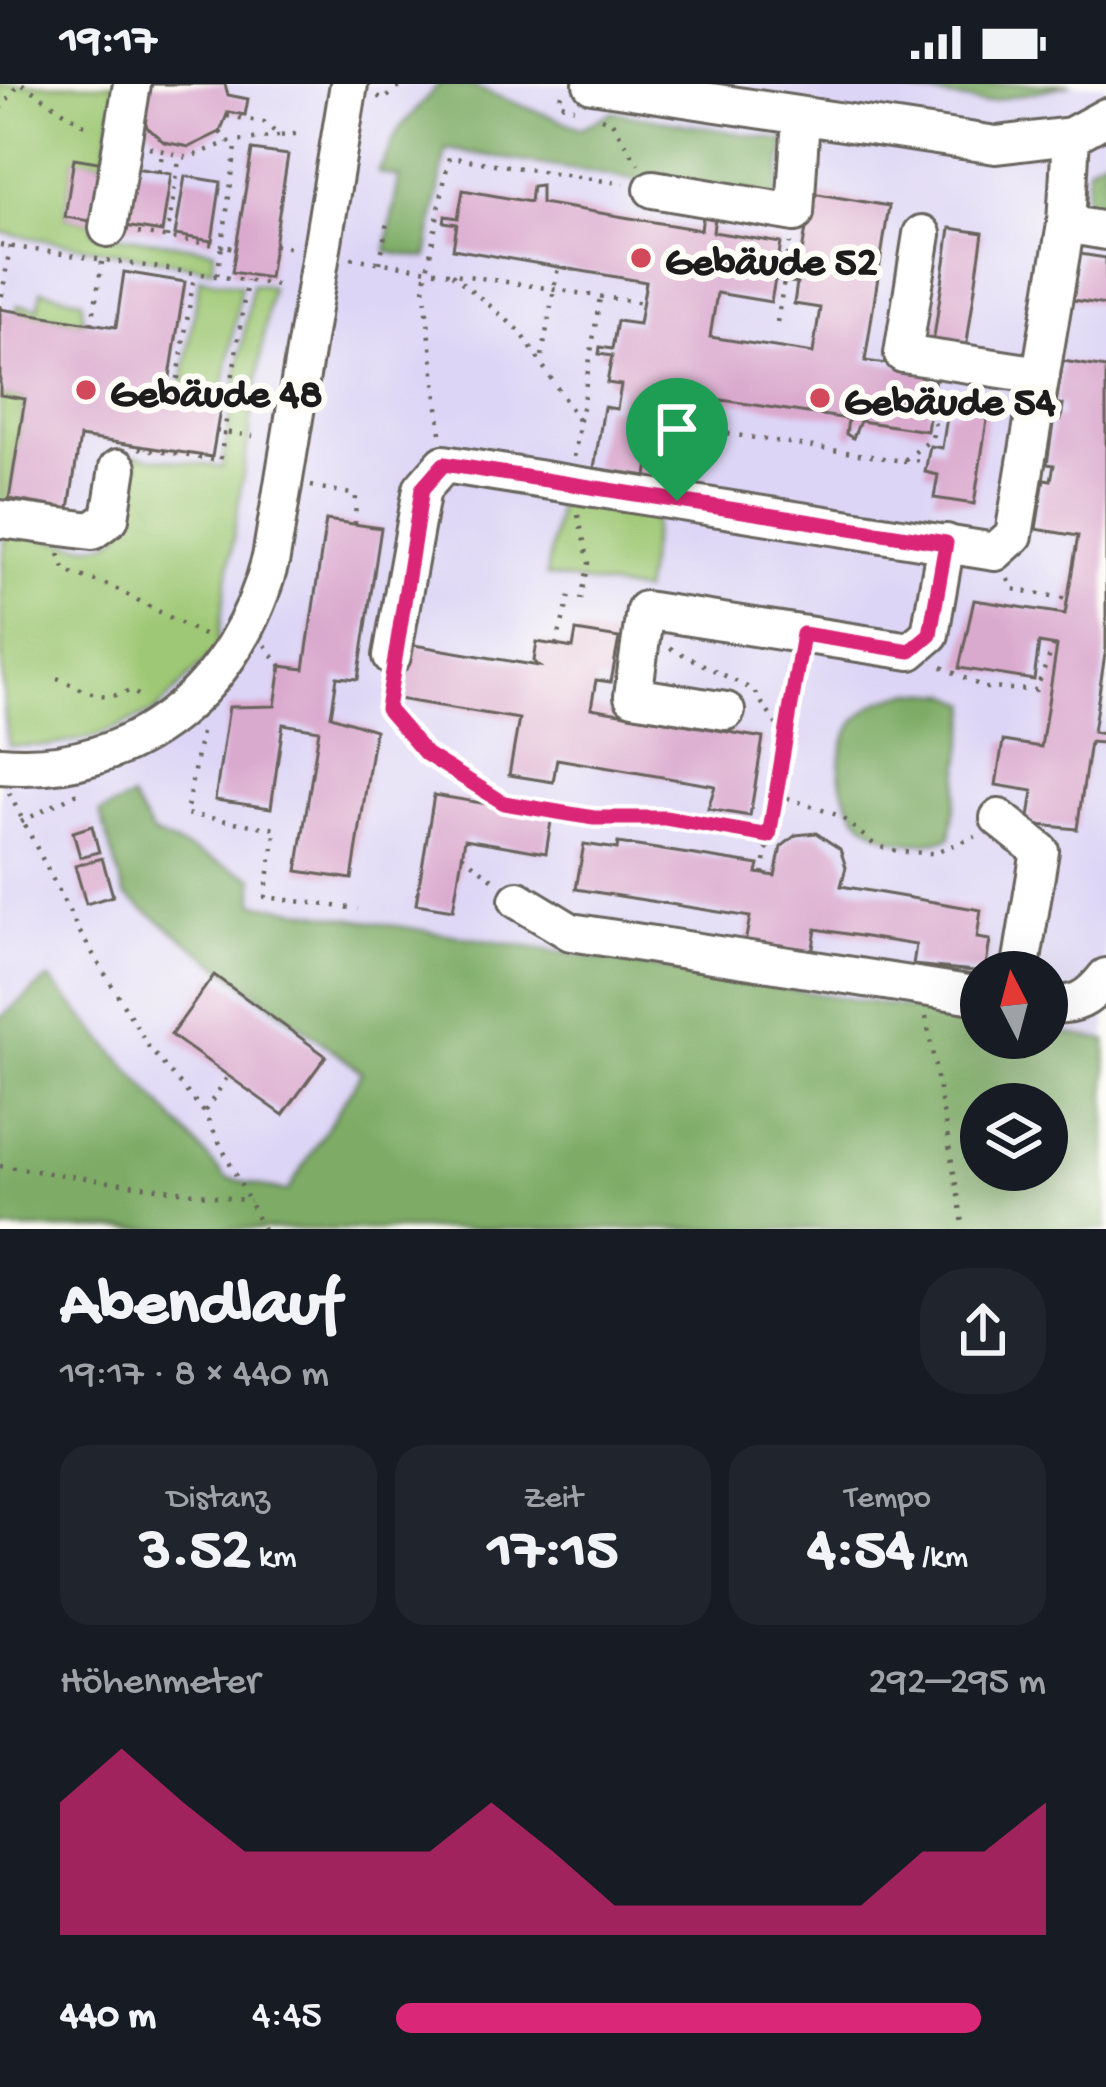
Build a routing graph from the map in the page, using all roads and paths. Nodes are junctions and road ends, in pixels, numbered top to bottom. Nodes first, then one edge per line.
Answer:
1 (19, 84) edge
2 (132, 84) edge
3 (349, 84) edge
4 (404, 84) edge
5 (695, 92) edge
6 (383, 100) dead end
7 (581, 101) edge
8 (0, 109) edge
9 (227, 116) dead end
10 (801, 117) junction
11 (1106, 117) edge
12 (220, 131) dead end
13 (303, 133) dead end
14 (279, 136) junction
15 (1070, 136) junction
16 (228, 142) dead end
17 (162, 153) dead end
18 (180, 158) dead end
19 (159, 172) dead end
20 (653, 189) junction
21 (387, 222) dead end
22 (1066, 224) junction
23 (1106, 231) edge
24 (922, 235) dead end
25 (167, 238) junction
26 (0, 245) edge
27 (274, 245) dead end
28 (10, 246) junction
29 (222, 246) junction
30 (105, 247) junction
31 (287, 247) dead end
32 (236, 248) dead end
33 (339, 256) dead end
34 (380, 262) junction
35 (558, 267) dead end
36 (427, 270) junction
37 (452, 274) junction
38 (217, 275) junction
39 (194, 276) junction
40 (247, 280) junction
41 (784, 281) dead end
42 (279, 285) dead end
43 (554, 290) junction
44 (600, 297) junction
45 (643, 303) dead end
46 (0, 308) edge
47 (777, 322) dead end
48 (92, 324) dead end
49 (542, 358) junction
50 (945, 360) junction
51 (1041, 375) junction
52 (176, 391) dead end
53 (220, 432) junction
54 (253, 436) dead end
55 (176, 454) dead end
56 (927, 460) dead end
57 (903, 461) junction
58 (444, 464) junction
59 (118, 469) dead end
60 (570, 482) junction
61 (299, 483) dead end
62 (677, 501) junction
63 (0, 519) edge
64 (355, 524) dead end
65 (48, 526) junction
66 (946, 543) junction
67 (995, 552) junction
68 (570, 595) dead end
69 (581, 598) dead end
70 (1068, 598) dead end
71 (645, 610) junction
72 (803, 634) junction
73 (262, 640) dead end
74 (556, 644) dead end
75 (221, 645) dead end
76 (1054, 645) dead end
77 (910, 651) junction
78 (392, 656) joint
79 (281, 666) dead end
80 (57, 678) dead end
81 (131, 690) dead end
82 (726, 711) dead end
83 (201, 732) dead end
84 (785, 739) junction
85 (3, 776) edge
86 (86, 788) dead end
87 (776, 794) junction
88 (999, 818) joint
89 (21, 822) junction
90 (769, 836) junction
91 (463, 854) dead end
92 (763, 874) dead end
93 (518, 900) joint
94 (358, 909) dead end
95 (1023, 951) edge
96 (1106, 977) edge
97 (921, 988) junction
98 (960, 993) edge
99 (1068, 1007) edge
100 (228, 1076) dead end
101 (204, 1112) junction
102 (0, 1166) edge
103 (250, 1201) junction
104 (263, 1229) edge
105 (964, 1229) edge

1 - 8 path
2 - 30 street
3 - 85 street
4 - 6 path
5 - 7 street
5 - 10 street
7 - 20 path
9 - 14 path
10 - 15 street
10 - 20 street
11 - 15 street
12 - 16 path
13 - 14 path
14 - 29 path
15 - 22 street
17 - 19 path
18 - 25 path
20 - 36 path
21 - 34 path
22 - 23 street
22 - 51 street
24 - 50 street
25 - 29 path
25 - 30 path
26 - 28 path
27 - 31 path
28 - 30 path
28 - 46 path
29 - 32 path
29 - 38 path
30 - 39 path
30 - 48 path
33 - 34 path
34 - 36 path
35 - 43 path
36 - 37 path
36 - 58 path
37 - 43 path
37 - 49 path
38 - 39 path
38 - 40 path
39 - 52 path
40 - 42 path
40 - 53 path
41 - 47 path
43 - 44 path
43 - 49 path
44 - 45 path
44 - 49 path
50 - 51 street
50 - 57 path
51 - 67 street
53 - 54 path
53 - 55 path
56 - 57 path
57 - 62 path
58 - 60 street
58 - 78 street
59 - 65 street
60 - 62 street
60 - 69 path
61 - 64 path
62 - 66 street
63 - 65 street
65 - 75 path
66 - 67 street
66 - 77 street
67 - 70 path
68 - 74 path
71 - 72 street
71 - 82 street
71 - 84 path
72 - 77 street
72 - 84 path
73 - 79 path
76 - 77 path
78 - 90 path
80 - 81 path
83 - 94 path
84 - 87 path
85 - 89 path
86 - 89 path
87 - 88 path
87 - 90 path
88 - 95 street
89 - 101 path
90 - 92 path
91 - 93 path
93 - 97 street
96 - 99 street
97 - 98 street
97 - 105 path
100 - 101 path
101 - 103 path
102 - 103 path
103 - 104 path

